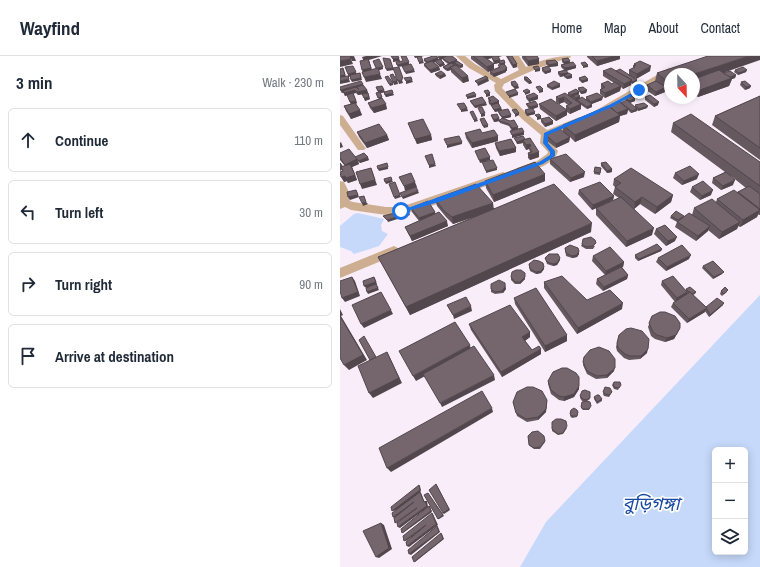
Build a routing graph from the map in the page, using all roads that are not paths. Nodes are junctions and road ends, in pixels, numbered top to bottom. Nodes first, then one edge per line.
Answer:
1 (460, 56) edge
2 (515, 56) edge
3 (567, 56) edge
4 (680, 66) edge
5 (524, 71) junction
6 (501, 82) junction
7 (340, 118) edge
8 (546, 134) junction
9 (361, 148) dead end
10 (340, 185) edge
11 (343, 204) edge
12 (405, 247) edge
13 (340, 273) edge

1 - 6 street
2 - 5 street
3 - 5 street
4 - 8 street
5 - 6 street
6 - 8 street
7 - 9 street
8 - 11 street
10 - 11 street
12 - 13 street

